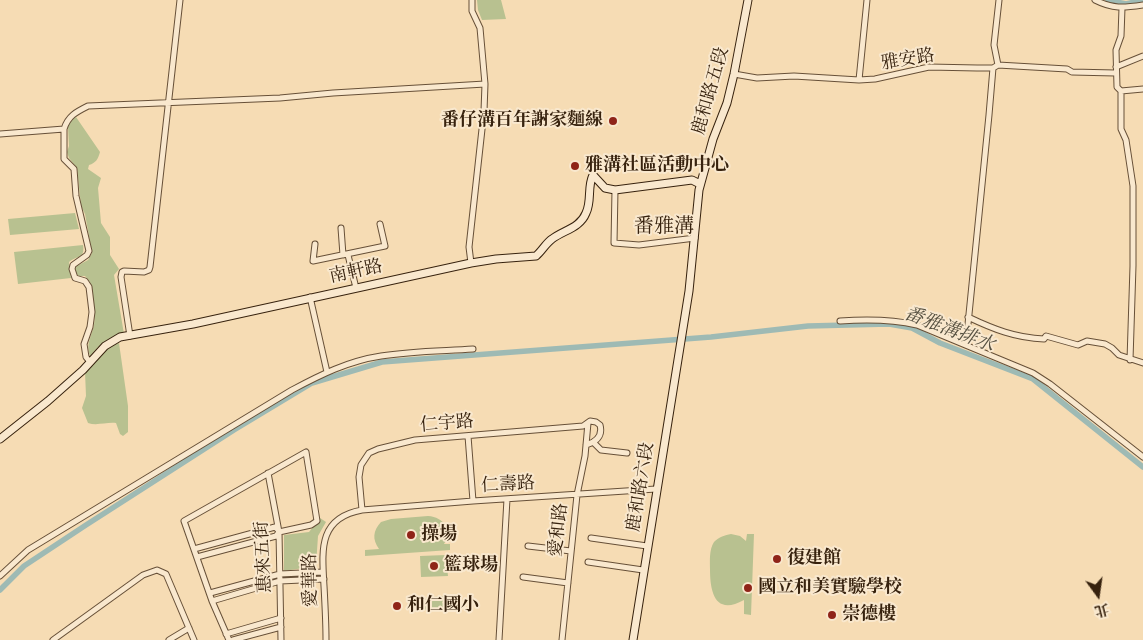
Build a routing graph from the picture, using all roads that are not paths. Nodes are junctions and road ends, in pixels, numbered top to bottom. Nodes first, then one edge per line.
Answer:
1 (180, 0) edge
2 (472, 0) edge
3 (748, 0) edge
4 (867, 0) edge
5 (999, 0) edge
6 (1095, 0) edge
7 (1143, 5) edge
8 (1122, 8) junction
9 (1143, 56) edge
10 (995, 66) junction
11 (1116, 70) junction
12 (734, 74) junction
13 (859, 80) junction
14 (485, 84) junction
15 (1143, 89) edge
16 (1121, 91) junction
17 (169, 102) junction
18 (64, 129) junction
19 (0, 134) edge
20 (700, 184) junction
21 (615, 190) junction
22 (380, 224) dead end
23 (341, 228) dead end
24 (695, 238) junction
25 (315, 244) dead end
26 (346, 255) junction
27 (471, 263) junction
28 (356, 288) junction
29 (310, 297) junction
30 (968, 317) junction
31 (840, 321) dead end
32 (130, 336) junction
33 (681, 339) joint
34 (966, 344) junction
35 (472, 348) dead end
36 (1130, 360) junction
37 (90, 362) junction
38 (1143, 364) edge
39 (327, 372) junction
40 (588, 423) junction
41 (468, 436) junction
42 (0, 439) edge
43 (594, 443) junction
44 (586, 445) junction
45 (627, 453) dead end
46 (1143, 457) edge
47 (268, 473) junction
48 (656, 489) junction
49 (576, 496) junction
50 (508, 499) junction
51 (473, 501) junction
52 (362, 510) junction
53 (279, 532) junction
54 (591, 538) dead end
55 (528, 546) dead end
56 (647, 546) junction
57 (194, 549) junction
58 (571, 551) junction
59 (197, 557) junction
60 (588, 562) dead end
61 (643, 570) junction
62 (323, 572) junction
63 (280, 574) junction
64 (0, 576) edge
65 (523, 577) dead end
66 (324, 578) junction
67 (280, 581) junction
68 (568, 583) junction
69 (210, 594) junction
70 (212, 601) junction
71 (281, 618) junction
72 (281, 627) junction
73 (189, 628) junction
74 (226, 634) junction
75 (54, 640) edge
76 (169, 640) edge
77 (194, 640) edge
78 (228, 640) edge
79 (233, 640) edge
80 (281, 640) edge
81 (326, 640) edge
82 (499, 640) edge
83 (562, 640) edge
84 (633, 640) edge

1 - 17 street
2 - 14 street
3 - 12 street, 鹿和路五段
4 - 13 street
5 - 10 street
6 - 8 street
7 - 8 street
8 - 11 street
9 - 11 street, 雅安路
10 - 11 street, 雅安路
10 - 13 street, 雅安路
10 - 30 street
11 - 16 street
12 - 13 street, 雅安路
12 - 20 street, 鹿和路五段
14 - 17 street
14 - 27 street
15 - 16 street
16 - 36 street
17 - 18 street
17 - 32 street
18 - 19 street
18 - 37 street
20 - 21 street
20 - 24 street, 鹿和路五段
21 - 24 street
21 - 27 street, 南軒路
22 - 26 street
23 - 26 street
24 - 33 street, 鹿和路五段
25 - 26 street
26 - 28 street
27 - 28 street, 南軒路
28 - 29 street, 南軒路
29 - 32 street, 南軒路
29 - 39 street
30 - 34 street
30 - 36 street
31 - 34 street
32 - 37 street, 南軒路
33 - 48 street, 鹿和路六段
34 - 46 street
35 - 39 street
36 - 38 street
37 - 42 street, 南軒路
39 - 64 street
40 - 41 street, 仁宇路
40 - 43 street
40 - 44 street, 愛和路
41 - 51 street
41 - 52 street, 仁宇路
43 - 44 street
43 - 45 street
44 - 49 street, 愛和路
47 - 53 street, 惠來五街
47 - 53 street
47 - 57 street
48 - 49 street, 仁壽路
48 - 56 street, 鹿和路六段
49 - 50 street, 仁壽路
49 - 58 street, 愛和路
50 - 51 street, 仁壽路
50 - 82 street
51 - 52 street, 仁壽路
52 - 62 street, 愛華路
53 - 57 street
53 - 59 street
53 - 63 street, 惠來五街
54 - 56 street
55 - 58 street
56 - 61 street, 鹿和路六段
57 - 59 street
58 - 68 street, 愛和路
59 - 69 street
60 - 61 street
61 - 84 street, 鹿和路六段
62 - 63 street
62 - 66 street, 愛華路
63 - 67 street, 惠來五街
63 - 69 street
65 - 68 street
66 - 67 street
66 - 81 street, 愛華路
67 - 70 street
67 - 71 street, 惠來五街
68 - 83 street, 愛和路
69 - 70 street
70 - 74 street
71 - 72 street, 惠來五街
71 - 74 street
72 - 79 street
72 - 80 street, 惠來五街
73 - 75 street
73 - 76 street
73 - 77 street
74 - 78 street

